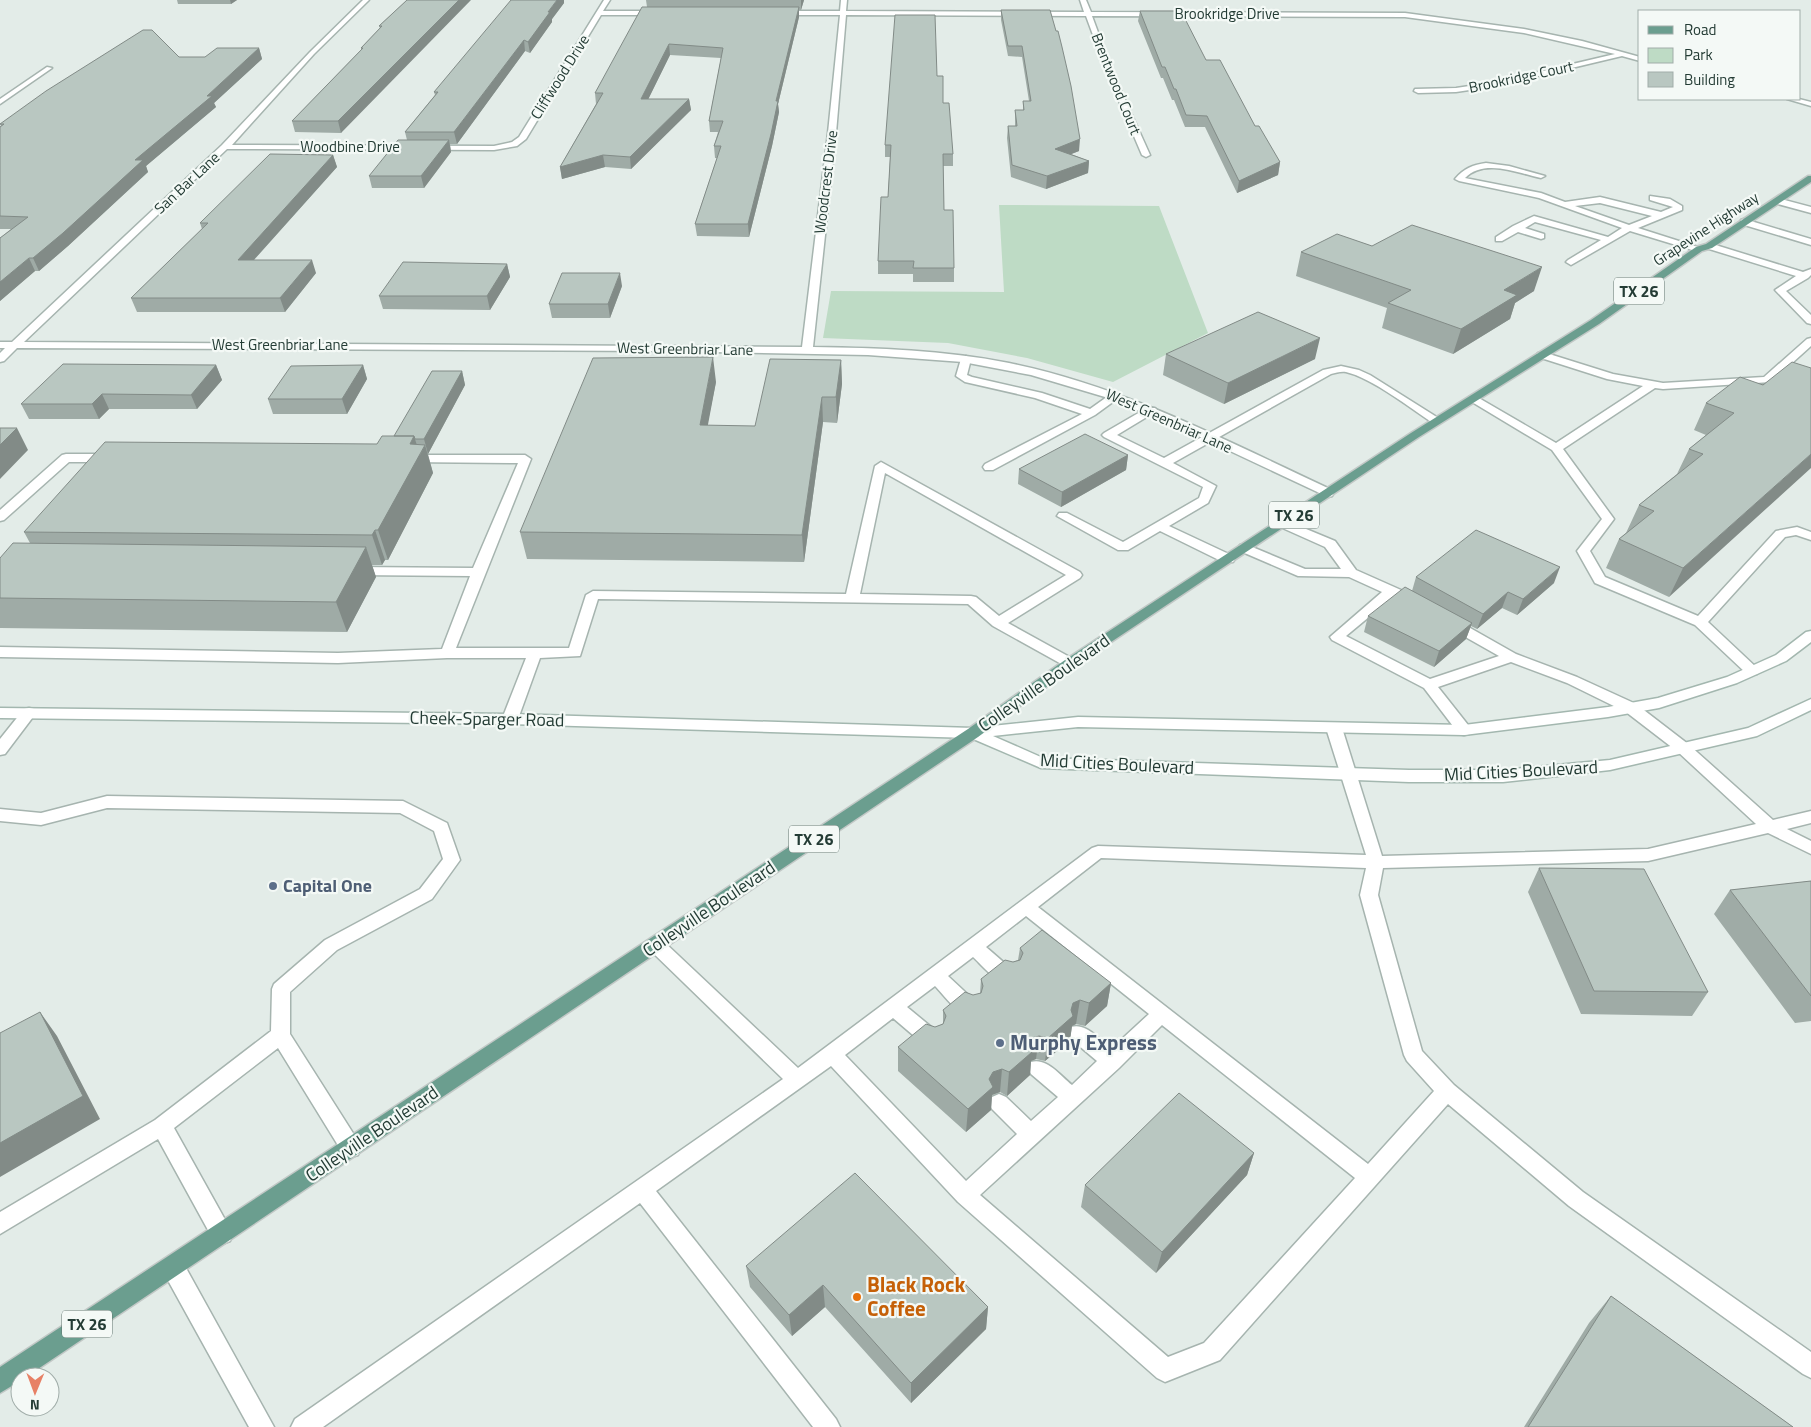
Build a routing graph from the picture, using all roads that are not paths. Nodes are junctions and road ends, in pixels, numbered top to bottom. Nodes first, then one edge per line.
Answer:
1 (366, 0) edge
2 (607, 0) edge
3 (844, 0) edge
4 (1083, 0) edge
5 (599, 13) junction
6 (667, 13) edge
7 (774, 13) edge
8 (842, 14) junction
9 (1088, 14) junction
10 (1624, 54) junction
11 (1638, 58) edge
12 (49, 68) dead end
13 (1418, 91) dead end
14 (1795, 100) edge
15 (0, 102) edge
16 (1811, 104) edge
17 (225, 147) junction
18 (506, 147) joint
19 (1146, 155) dead end
20 (1541, 176) dead end
21 (1811, 178) edge
22 (1653, 198) dead end
23 (1776, 201) junction
24 (1562, 204) junction
25 (1811, 210) edge
26 (1661, 215) junction
27 (1744, 222) junction
28 (1516, 228) junction
29 (1628, 228) junction
30 (1541, 236) dead end
31 (1499, 239) dead end
32 (1610, 240) junction
33 (1811, 242) edge
34 (1577, 248) dead end
35 (1704, 248) junction
36 (1589, 251) junction
37 (1570, 262) dead end
38 (1808, 274) edge
39 (1811, 321) edge
40 (1811, 341) edge
41 (0, 344) edge
42 (16, 345) junction
43 (807, 350) junction
44 (1542, 355) junction
45 (0, 359) edge
46 (966, 359) junction
47 (1653, 384) junction
48 (1115, 396) junction
49 (1470, 401) junction
50 (1151, 410) junction
51 (1091, 413) junction
52 (1437, 421) junction
53 (1209, 438) junction
54 (1556, 448) junction
55 (120, 458) edge
56 (397, 459) edge
57 (1164, 463) junction
58 (989, 467) dead end
59 (1328, 493) junction
60 (1063, 516) dead end
61 (0, 517) edge
62 (1282, 523) junction
63 (1160, 526) junction
64 (1811, 536) edge
65 (1245, 548) junction
66 (1228, 559) junction
67 (339, 571) edge
68 (478, 572) junction
69 (1351, 573) junction
70 (1391, 591) junction
71 (852, 598) junction
72 (1423, 606) edge
73 (1439, 616) edge
74 (1700, 622) junction
75 (998, 623) junction
76 (1811, 635) edge
77 (0, 652) edge
78 (447, 652) junction
79 (535, 652) junction
80 (1511, 657) junction
81 (1070, 663) junction
82 (1752, 671) junction
83 (1429, 686) junction
84 (1811, 704) edge
85 (1631, 708) junction
86 (0, 713) edge
87 (29, 713) junction
88 (510, 719) junction
89 (1334, 728) junction
90 (1464, 730) junction
91 (973, 733) junction
92 (1683, 748) junction
93 (0, 750) edge
94 (1349, 774) junction
95 (0, 815) edge
96 (1811, 817) edge
97 (1770, 827) junction
98 (1811, 848) edge
99 (1376, 862) junction
100 (1026, 906) junction
101 (656, 945) junction
102 (973, 946) junction
103 (936, 975) junction
104 (1010, 978) edge
105 (894, 1007) junction
106 (971, 1010) edge
107 (1162, 1014) junction
108 (1078, 1033) dead end
109 (280, 1035) junction
110 (934, 1041) edge
111 (832, 1054) junction
112 (1112, 1062) junction
113 (1038, 1068) dead end
114 (797, 1080) junction
115 (1447, 1091) junction
116 (1072, 1097) junction
117 (999, 1103) dead end
118 (162, 1126) junction
119 (1032, 1134) junction
120 (351, 1148) junction
121 (1370, 1178) junction
122 (642, 1190) junction
123 (965, 1195) junction
124 (0, 1224) edge
125 (222, 1234) junction
126 (173, 1266) junction
127 (1811, 1366) edge
128 (0, 1382) edge
129 (262, 1427) edge
130 (303, 1427) edge
131 (828, 1427) edge

1 - 17 street, San Bar Lane
2 - 5 street, Cliffwood Drive
3 - 8 street, Woodcrest Drive
4 - 9 street, Brentwood Court
5 - 6 street
5 - 18 street, Cliffwood Drive
7 - 8 street, Brookridge Drive
8 - 9 street, Brookridge Drive
8 - 43 street, Woodcrest Drive
9 - 10 street, Brookridge Drive
9 - 19 street, Brentwood Court
10 - 11 street, Brookridge Drive
10 - 13 street, Brookridge Court
12 - 15 street
14 - 16 street
17 - 18 street, Woodbine Drive
17 - 42 street, San Bar Lane
20 - 24 street
21 - 23 main road, Grapevine Highway / TX 26
22 - 26 street
23 - 25 street
23 - 27 main road, Grapevine Highway / TX 26
24 - 26 street
24 - 29 street
26 - 29 street
27 - 33 street
27 - 35 main road, Grapevine Highway / TX 26
28 - 30 street
28 - 31 street
28 - 32 street
29 - 32 street
29 - 35 street
32 - 36 street
34 - 36 street
35 - 38 street
35 - 44 main road, Grapevine Highway / TX 26
36 - 37 street
38 - 39 street
40 - 47 street
41 - 42 street, West Greenbriar Lane
42 - 43 street, West Greenbriar Lane
42 - 45 street, San Bar Lane
43 - 46 street, West Greenbriar Lane
44 - 47 street
44 - 49 main road, Grapevine Highway / TX 26
46 - 48 street, West Greenbriar Lane
46 - 51 street
47 - 54 street
48 - 50 street, West Greenbriar Lane
48 - 51 street
49 - 52 main road, Colleyville Boulevard / TX 26
49 - 54 street
50 - 53 street, West Greenbriar Lane
50 - 57 street
51 - 58 street
52 - 53 street
52 - 59 main road, Colleyville Boulevard / TX 26
53 - 57 street
53 - 59 street, West Greenbriar Lane
54 - 74 street
55 - 61 street
56 - 68 street
57 - 63 street
59 - 62 main road, Colleyville Boulevard / TX 26
60 - 63 street
62 - 65 main road, Colleyville Boulevard / TX 26
62 - 69 street
63 - 66 street
64 - 74 street
65 - 66 main road, Colleyville Boulevard / TX 26
65 - 69 street
66 - 81 main road, Colleyville Boulevard / TX 26
67 - 68 street
68 - 78 street
69 - 70 street
70 - 72 street
70 - 83 street
71 - 75 street
71 - 75 street
71 - 79 street
73 - 80 street
74 - 82 street
75 - 81 street
76 - 82 street, Mid Cities Boulevard
77 - 78 street
78 - 79 street
79 - 88 street
80 - 83 street
80 - 85 street
81 - 91 main road, Colleyville Boulevard / TX 26
82 - 85 street, Mid Cities Boulevard
83 - 90 street
84 - 92 street, Mid Cities Boulevard
85 - 90 street, Mid Cities Boulevard
85 - 92 street
86 - 87 street, Cheek-Sparger Road
87 - 88 street, Cheek-Sparger Road
87 - 93 street
88 - 91 street, Cheek-Sparger Road
89 - 90 street, Mid Cities Boulevard
89 - 91 street, Mid Cities Boulevard
89 - 94 street
91 - 94 street, Mid Cities Boulevard
91 - 101 main road, Colleyville Boulevard / TX 26
92 - 94 street, Mid Cities Boulevard
92 - 97 street
94 - 99 street
95 - 109 street
96 - 97 street
97 - 98 street
97 - 99 street
99 - 100 street
99 - 115 street
100 - 102 street
100 - 107 street
101 - 114 street
101 - 120 main road, Colleyville Boulevard / TX 26
102 - 103 street
102 - 104 street
103 - 105 street
103 - 106 street
105 - 110 street
105 - 111 street
107 - 112 street
107 - 121 street
108 - 112 street
109 - 118 street
109 - 120 street
111 - 114 street
111 - 123 street
112 - 116 street
113 - 116 street
114 - 122 street
115 - 121 street
115 - 127 street
116 - 119 street
117 - 119 street
118 - 124 street
118 - 125 street
119 - 123 street
120 - 125 main road, Colleyville Boulevard / TX 26
121 - 123 street
122 - 130 street
122 - 131 street
125 - 126 main road, Colleyville Boulevard / TX 26
126 - 128 main road, Colleyville Boulevard / TX 26
126 - 129 street

